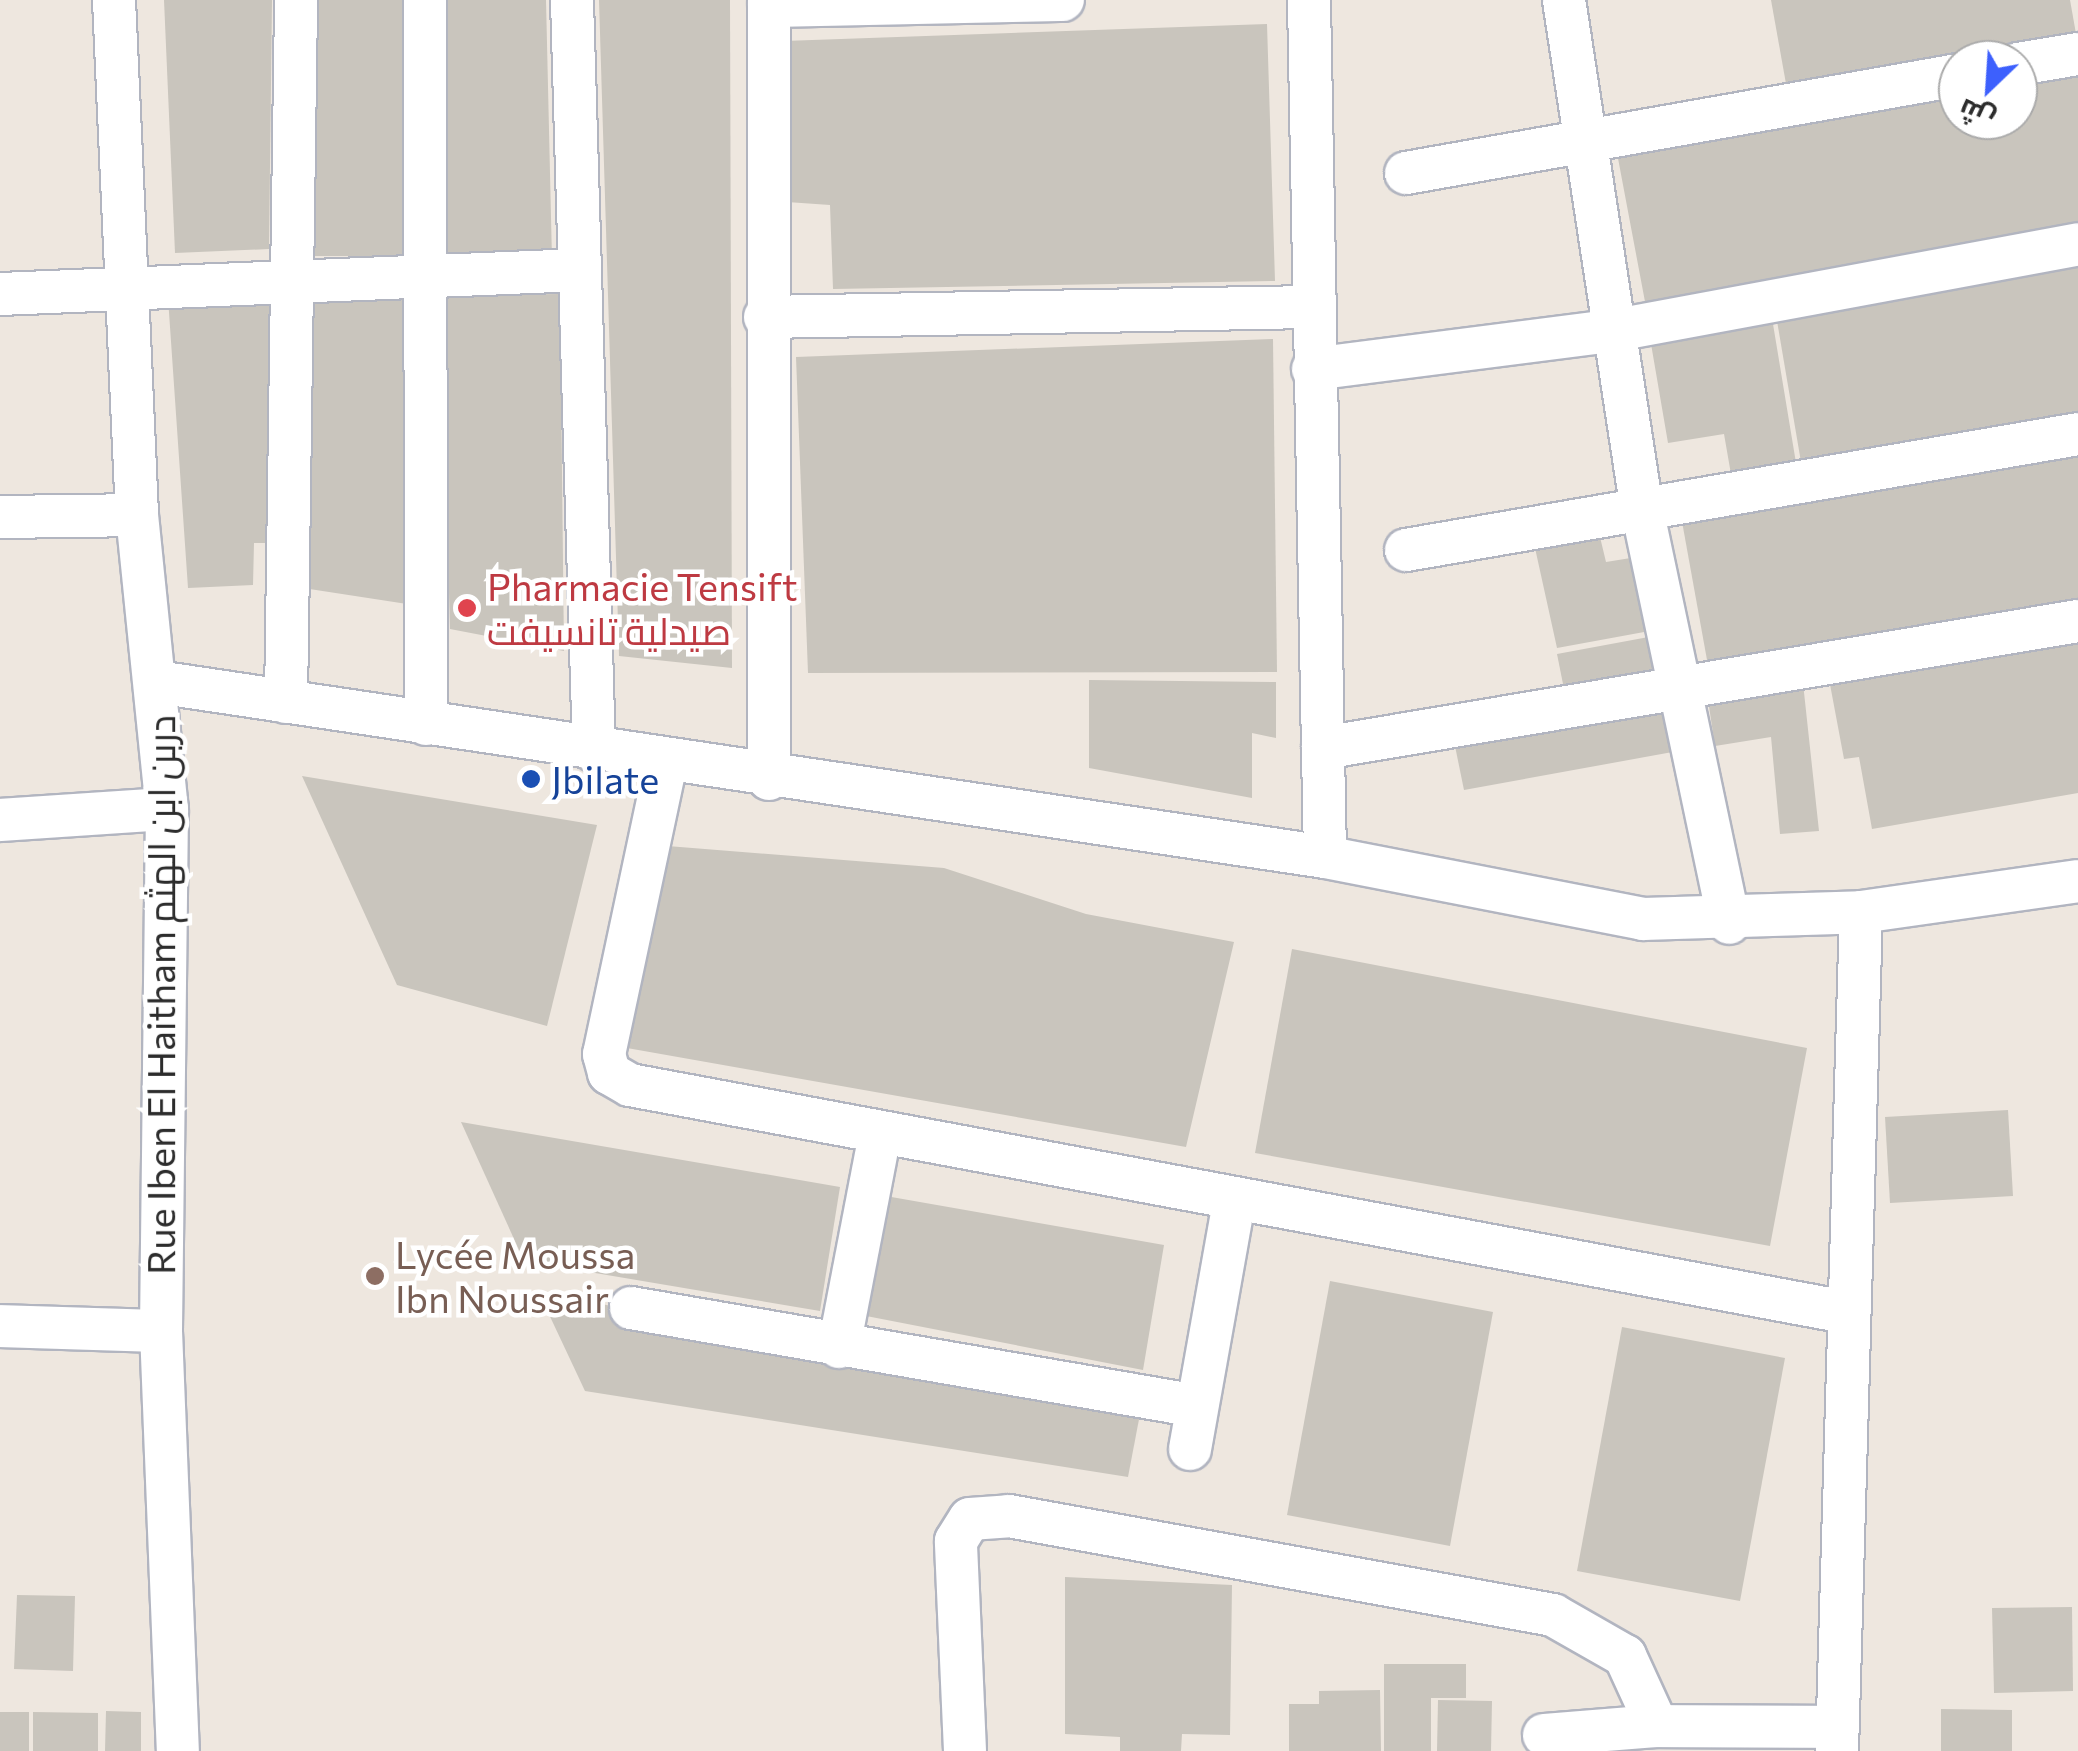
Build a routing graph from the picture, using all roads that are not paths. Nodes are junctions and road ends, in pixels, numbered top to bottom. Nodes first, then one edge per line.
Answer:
1 (114, 0) edge
2 (296, 0) edge
3 (425, 0) edge
4 (572, 0) edge
5 (1063, 0) edge
6 (1308, 0) edge
7 (1564, 0) edge
8 (769, 3) edge
9 (2078, 54) edge
10 (2038, 61) edge
11 (1938, 78) edge
12 (1586, 140) junction
13 (1406, 173) dead end
14 (2078, 244) edge
15 (580, 270) junction
16 (288, 278) junction
17 (424, 278) junction
18 (122, 287) junction
19 (0, 294) edge
20 (1312, 307) junction
21 (765, 317) junction
22 (1616, 330) junction
23 (1314, 368) junction
24 (2078, 434) edge
25 (1641, 504) junction
26 (137, 515) junction
27 (0, 518) edge
28 (1406, 550) dead end
29 (2078, 621) edge
30 (157, 682) junction
31 (1682, 687) junction
32 (286, 702) junction
33 (426, 724) junction
34 (1323, 748) junction
35 (594, 751) junction
36 (666, 763) junction
37 (769, 779) junction
38 (167, 809) junction
39 (0, 820) edge
40 (1324, 858) junction
41 (2078, 881) edge
42 (1861, 912) junction
43 (1729, 923) junction
44 (880, 1136) junction
45 (1234, 1201) junction
46 (632, 1308) dead end
47 (1845, 1312) junction
48 (0, 1326) edge
49 (161, 1330) junction
50 (839, 1346) junction
51 (1197, 1406) junction
52 (1190, 1449) dead end
53 (1657, 1726) junction
54 (1544, 1735) dead end
55 (1837, 1739) edge
56 (178, 1751) edge
57 (965, 1751) edge

1 - 18 street, Rue Iben El Haitham دربن ابن الهثم
2 - 16 street
3 - 17 street
4 - 15 street
5 - 8 street
6 - 20 street
7 - 12 street
8 - 21 street
9 - 10 street
11 - 12 street
12 - 13 street
12 - 22 street
14 - 22 street
15 - 17 street
15 - 35 street
16 - 17 street
16 - 18 street
16 - 32 street
17 - 33 street
18 - 19 street
18 - 26 street, Rue Iben El Haitham دربن ابن الهثم
20 - 21 street
20 - 23 street
21 - 37 street
22 - 23 street
22 - 25 street
23 - 34 street
24 - 25 street
25 - 28 street
25 - 31 street
26 - 27 street
26 - 30 street, Rue Iben El Haitham دربن ابن الهثم
29 - 31 street
30 - 32 street
30 - 38 street, Rue Iben El Haitham دربن ابن الهثم
31 - 34 street
31 - 43 street
32 - 33 street
33 - 35 street
34 - 40 street
35 - 36 street
36 - 37 street
36 - 44 street
37 - 40 street
38 - 39 street
38 - 49 street, Rue Iben El Haitham دربن ابن الهثم
40 - 43 street
41 - 42 street
42 - 43 street
42 - 47 street
44 - 45 street
44 - 50 street
45 - 47 street
45 - 51 street
46 - 50 street
47 - 55 street
48 - 49 street
49 - 56 street, Rue Iben El Haitham دربن ابن الهثم
50 - 51 street
51 - 52 street
53 - 54 street
53 - 55 street
53 - 57 street

